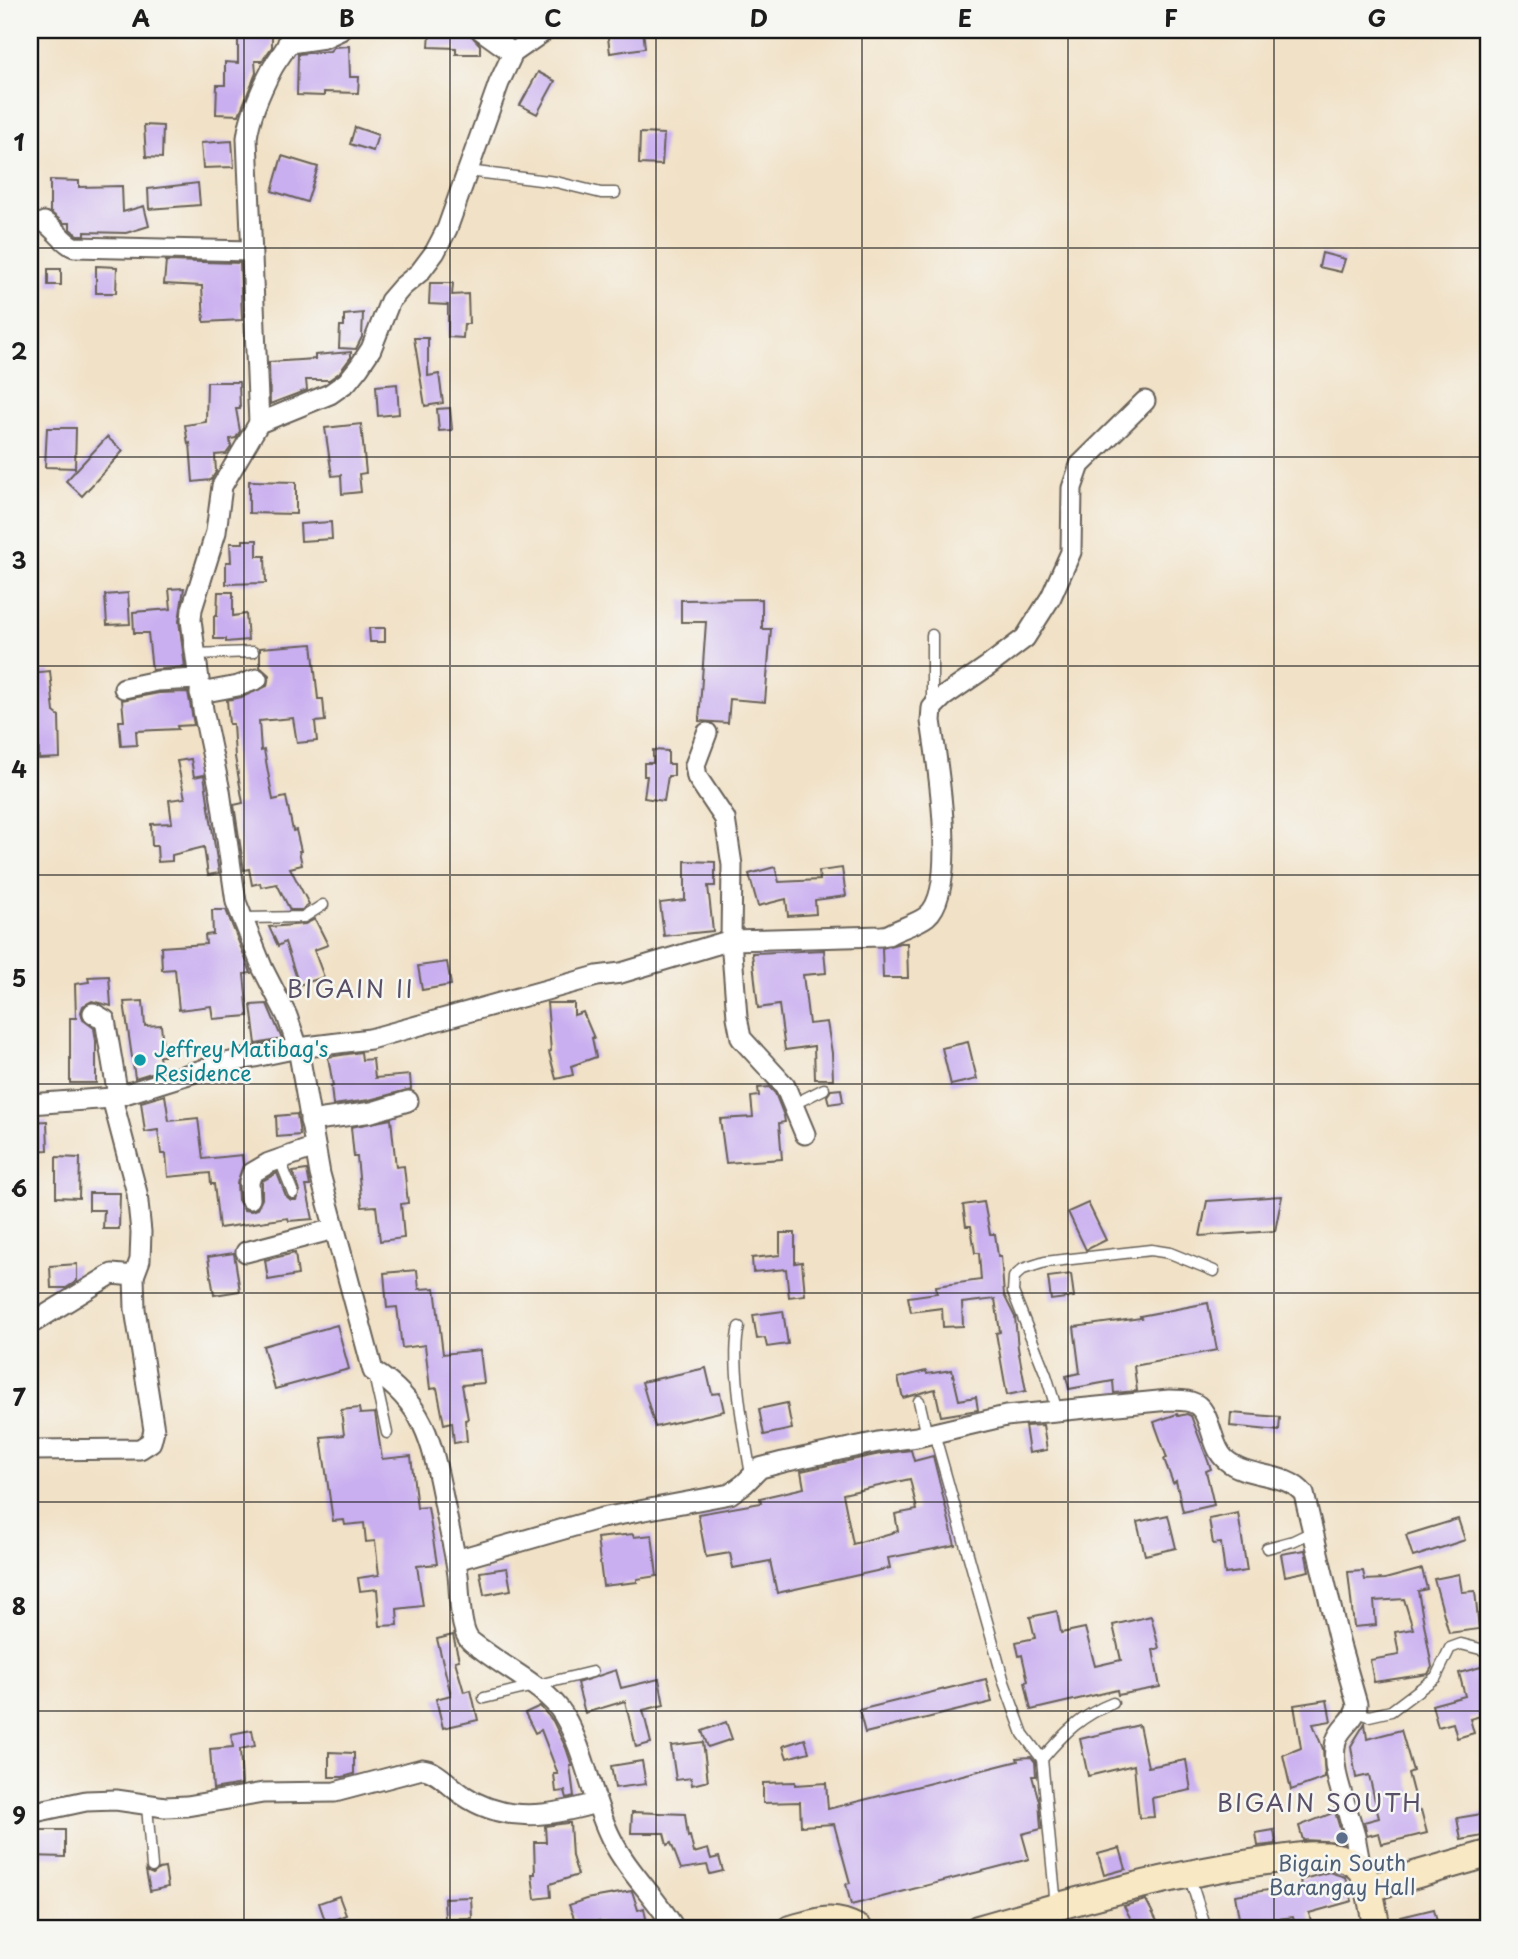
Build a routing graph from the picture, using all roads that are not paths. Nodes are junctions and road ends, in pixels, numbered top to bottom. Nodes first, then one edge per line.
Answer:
1 (341, 30) edge
2 (481, 30) edge
3 (546, 30) edge
4 (290, 37) edge
5 (513, 53) junction
6 (468, 171) junction
7 (615, 193) dead end
8 (44, 222) dead end
9 (251, 251) junction
10 (1145, 401) dead end
11 (259, 423) junction
12 (932, 635) dead end
13 (253, 652) dead end
14 (195, 654) junction
15 (257, 679) dead end
16 (199, 686) junction
17 (124, 688) dead end
18 (932, 708) junction
19 (707, 733) dead end
20 (323, 905) dead end
21 (242, 918) junction
22 (731, 940) junction
23 (93, 1013) dead end
24 (298, 1048) junction
25 (824, 1089) dead end
26 (115, 1097) junction
27 (408, 1101) dead end
28 (30, 1104) edge
29 (794, 1104) junction
30 (310, 1121) junction
31 (804, 1134) dead end
32 (315, 1147) junction
33 (280, 1160) junction
34 (293, 1193) dead end
35 (250, 1199) dead end
36 (334, 1229) junction
37 (246, 1252) dead end
38 (1214, 1270) dead end
39 (134, 1276) junction
40 (34, 1322) dead end
41 (739, 1326) dead end
42 (373, 1371) junction
43 (919, 1401) dead end
44 (1057, 1412) junction
45 (387, 1433) dead end
46 (930, 1434) junction
47 (30, 1450) edge
48 (751, 1476) junction
49 (1312, 1532) junction
50 (1267, 1548) dead end
51 (456, 1560) junction
52 (1488, 1651) edge
53 (592, 1672) dead end
54 (534, 1685) junction
55 (484, 1698) dead end
56 (1113, 1703) dead end
57 (1357, 1712) junction
58 (1042, 1759) junction
59 (596, 1803) junction
60 (147, 1806) junction
61 (30, 1807) edge
62 (1488, 1854) edge
63 (152, 1867) dead end
64 (1189, 1874) junction
65 (1365, 1878) junction
66 (1056, 1906) junction
67 (675, 1929) edge
68 (790, 1929) edge
69 (859, 1929) edge
70 (978, 1929) edge
71 (1206, 1929) edge
72 (1377, 1929) edge

1 - 4 street
2 - 5 street
3 - 5 street
4 - 9 street
5 - 6 street
6 - 7 lane
6 - 11 street
8 - 9 street
9 - 11 street
10 - 18 street
11 - 14 street
12 - 18 lane
13 - 14 lane
14 - 16 street
15 - 16 street
16 - 17 street
16 - 21 street
18 - 22 street
19 - 22 street
20 - 21 lane
21 - 24 street
22 - 24 street
22 - 29 street
23 - 26 street
24 - 26 street
24 - 30 street
25 - 29 lane
26 - 28 street
26 - 39 street
27 - 30 street
29 - 31 street
30 - 32 street
32 - 33 street
32 - 36 street
33 - 34 lane
33 - 35 street
36 - 37 street
36 - 42 street
38 - 44 lane
39 - 40 street
39 - 47 street
41 - 48 lane
42 - 45 lane
42 - 51 street
43 - 46 lane
44 - 46 street
44 - 49 street
46 - 48 street
46 - 58 lane
48 - 51 street
49 - 50 lane
49 - 57 street
51 - 54 street
52 - 57 lane
53 - 54 lane
54 - 55 lane
54 - 59 street
56 - 58 lane
57 - 65 street
58 - 66 lane
59 - 60 street
59 - 67 street
60 - 61 street
60 - 63 lane
62 - 65 street
64 - 65 street
64 - 66 street
64 - 71 lane
65 - 72 street
66 - 70 street
68 - 69 street

